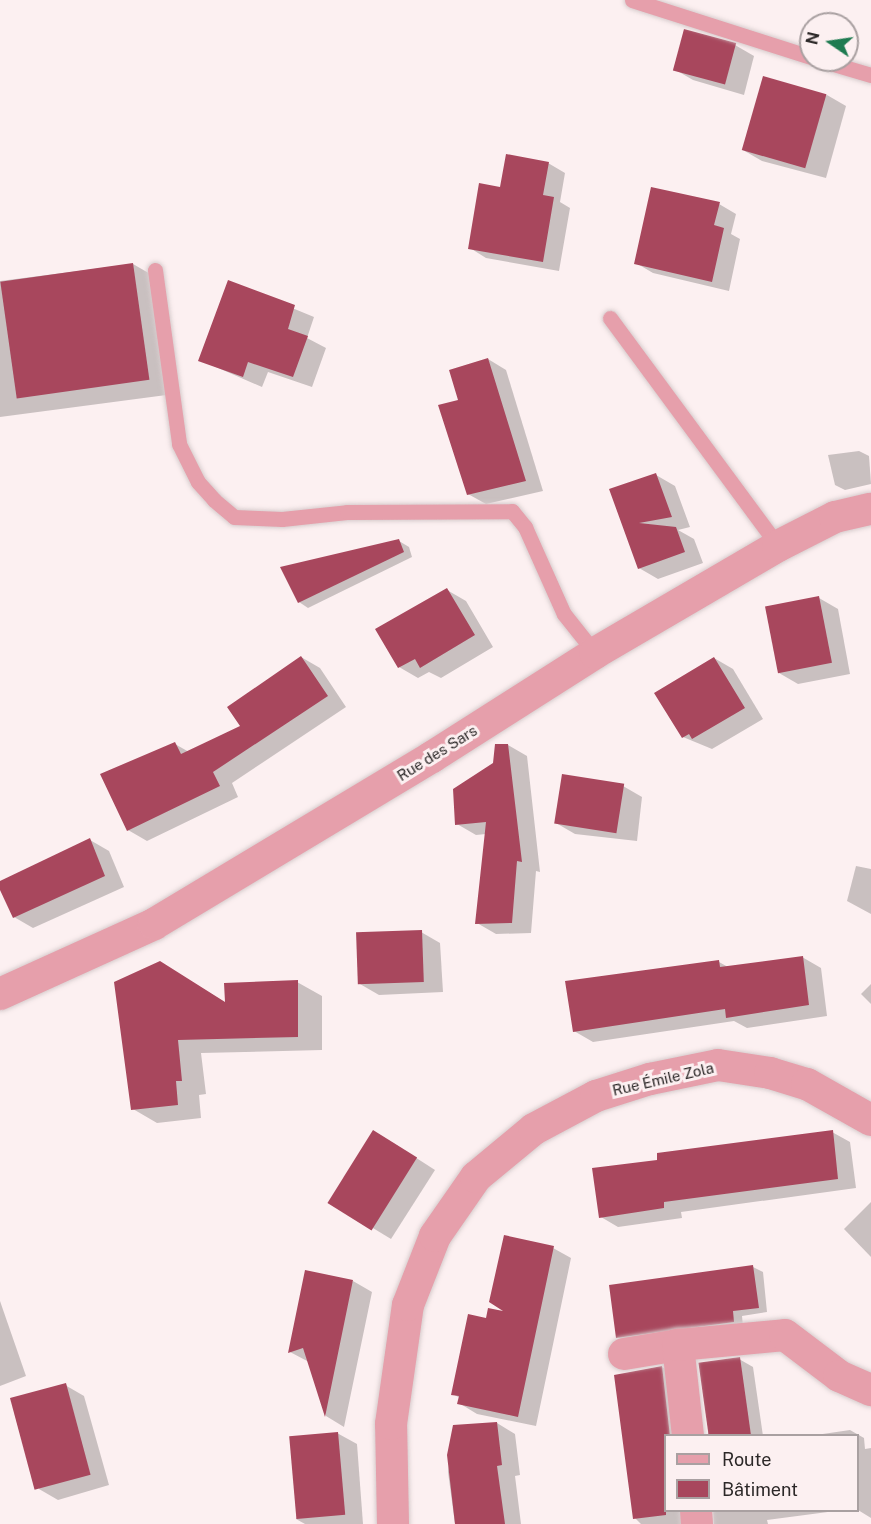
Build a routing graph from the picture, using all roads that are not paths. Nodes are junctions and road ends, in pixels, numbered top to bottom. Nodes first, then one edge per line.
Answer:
1 (632, 0) edge
2 (799, 53) edge
3 (155, 270) dead end
4 (610, 318) dead end
5 (871, 509) edge
6 (778, 546) junction
7 (595, 653) junction
8 (0, 994) edge
9 (871, 1120) edge
10 (678, 1345) junction
11 (624, 1354) dead end
12 (871, 1390) edge
13 (688, 1434) edge
14 (393, 1524) edge

1 - 2 lane
3 - 7 lane
4 - 6 lane
5 - 6 street, Rue des Sars
6 - 7 street, Rue des Sars
7 - 8 street, Rue des Sars
9 - 14 street, Rue Émile Zola
10 - 11 street
10 - 12 street
10 - 13 street

